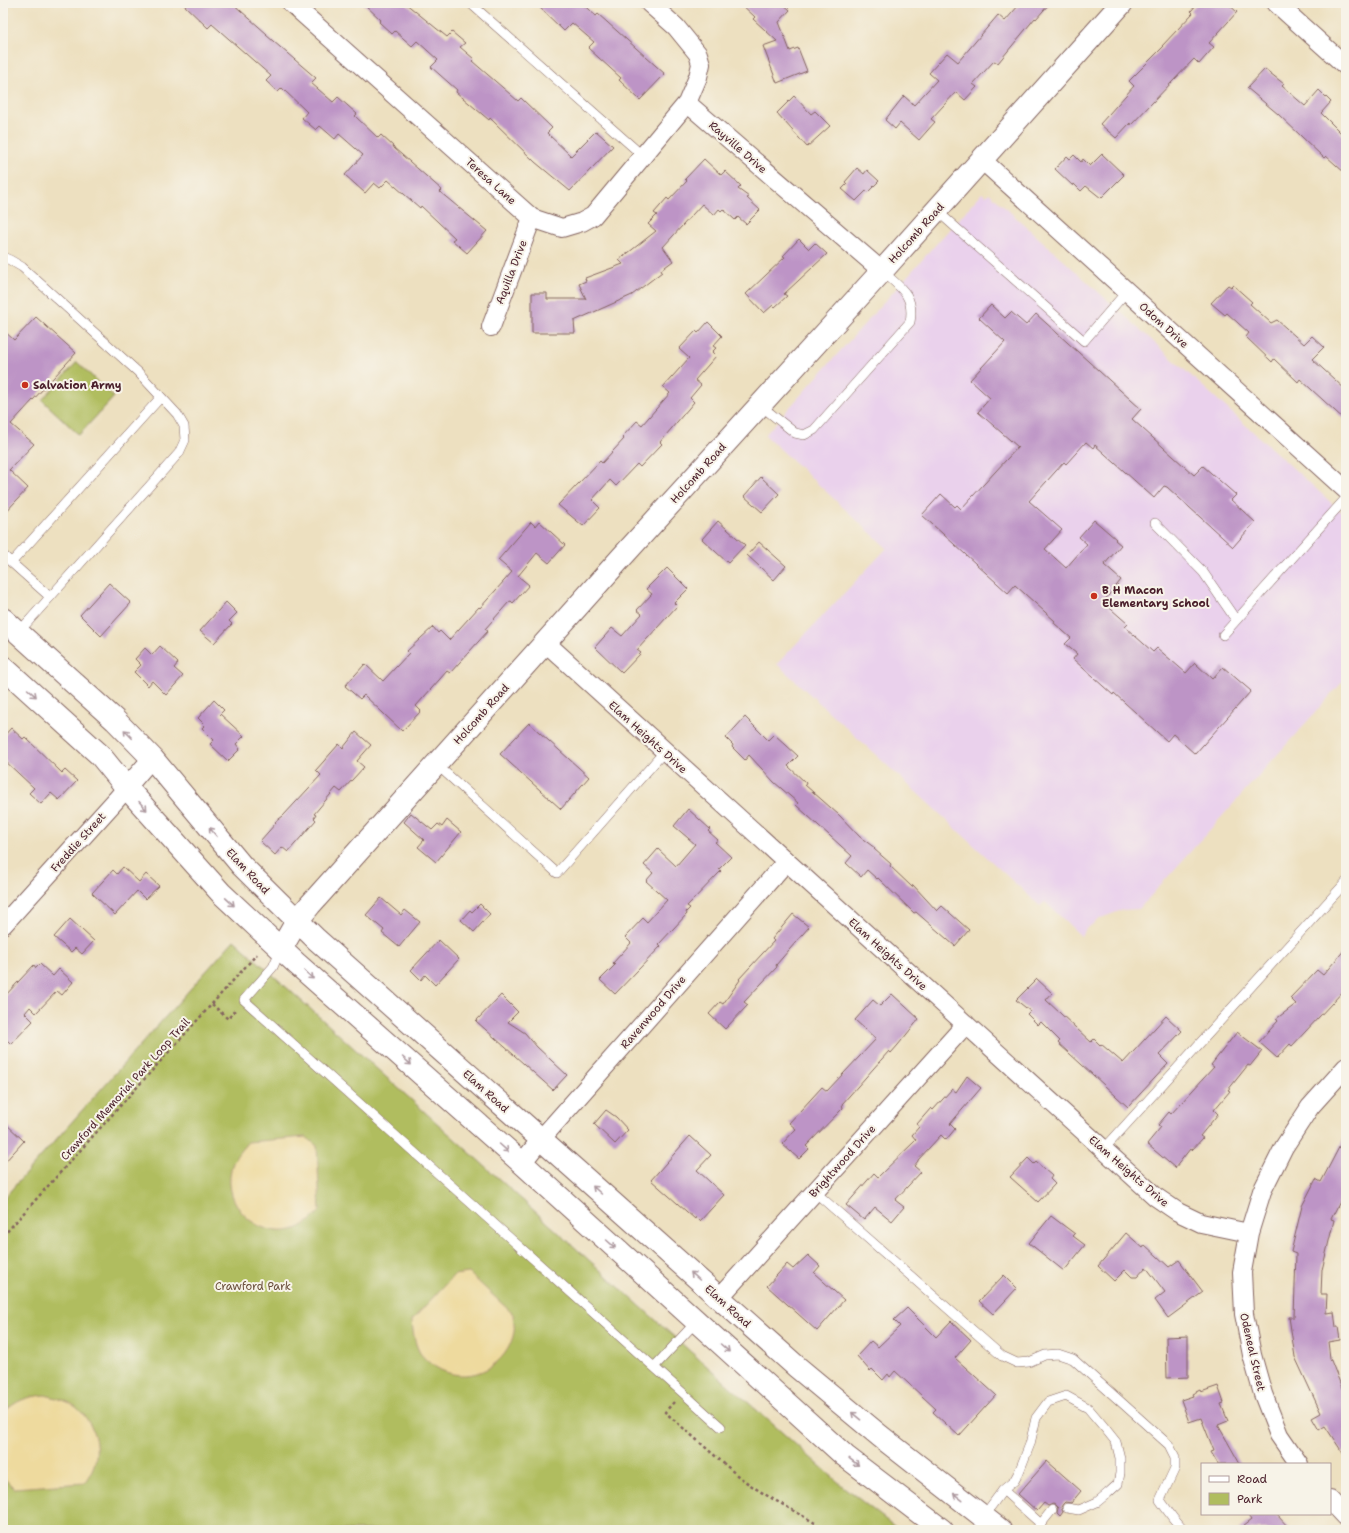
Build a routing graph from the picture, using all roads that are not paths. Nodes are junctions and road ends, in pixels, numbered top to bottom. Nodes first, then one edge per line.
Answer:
1 (291, 3) edge
2 (470, 3) edge
3 (649, 3) edge
4 (1122, 3) edge
5 (1276, 3) edge
6 (1346, 66) edge
7 (687, 102) junction
8 (643, 156) junction
9 (982, 160) junction
10 (936, 210) junction
11 (532, 218) junction
12 (3, 257) edge
13 (882, 271) junction
14 (1127, 291) junction
15 (491, 327) dead end
16 (161, 397) junction
17 (760, 405) junction
18 (1346, 490) edge
19 (1346, 498) edge
20 (1154, 523) dead end
21 (3, 555) edge
22 (12, 562) junction
23 (50, 597) junction
24 (1236, 620) junction
25 (11, 626) edge
26 (1223, 635) dead end
27 (546, 643) junction
28 (3, 667) edge
29 (664, 752) junction
30 (152, 758) junction
31 (436, 764) junction
32 (126, 787) junction
33 (786, 862) junction
34 (1346, 882) edge
35 (297, 921) junction
36 (3, 925) edge
37 (281, 949) junction
38 (966, 1024) junction
39 (1346, 1067) edge
40 (541, 1139) junction
41 (1103, 1150) junction
42 (522, 1164) junction
43 (815, 1192) junction
44 (1249, 1233) junction
45 (719, 1298) junction
46 (696, 1322) junction
47 (654, 1367) junction
48 (722, 1427) dead end
49 (1298, 1463) edge
50 (1003, 1490) junction
51 (1331, 1501) edge
52 (1067, 1508) dead end
53 (1052, 1510) dead end
54 (983, 1516) junction
55 (1346, 1517) edge
56 (1039, 1527) edge
57 (942, 1530) edge
58 (1000, 1530) edge
59 (1183, 1530) edge

1 - 11 street, Teresa Lane
2 - 8 lane
3 - 7 street
4 - 9 main road, Holcomb Road
5 - 6 street
7 - 8 street, Teresa Lane
7 - 13 street, Rayville Drive
8 - 11 street, Teresa Lane
9 - 10 main road, Holcomb Road
9 - 14 street, Odom Drive
10 - 13 main road, Holcomb Road
10 - 14 lane
11 - 15 street, Aquilla Drive
12 - 16 lane
13 - 17 main road, Holcomb Road
13 - 17 lane
14 - 18 street, Odom Drive
16 - 22 lane
16 - 23 lane
17 - 27 main road, Holcomb Road
19 - 24 lane
20 - 24 lane
21 - 22 lane
22 - 23 lane
23 - 25 lane
24 - 26 lane
30 -> 25 main road, Elam Road
27 - 29 street, Elam Heights Drive
27 - 31 main road, Holcomb Road
28 -> 32 main road
29 - 31 lane
29 - 33 street, Elam Heights Drive
30 - 32 street, Freddie Street
35 -> 30 main road, Elam Road
31 - 35 main road, Holcomb Road
32 - 36 street, Freddie Street
32 -> 37 main road
33 - 38 street, Elam Heights Drive
33 - 40 street, Ravenwood Drive
34 - 41 lane
35 - 37 main road, Holcomb Road
35 - 40 main road, Elam Road
37 -> 42 main road
37 - 47 lane
38 - 41 street, Elam Heights Drive
38 - 43 street, Brightwood Drive
39 - 44 street, Odeneal Street
40 - 42 street, Ravenwood Drive
45 -> 40 main road, Elam Road
41 - 44 street, Elam Heights Drive
42 -> 46 main road
43 - 45 street, Brightwood Drive
43 - 59 lane
44 - 49 street, Odeneal Street
45 - 46 main road
54 -> 45 main road, Elam Road
46 - 47 lane
46 -> 57 main road
47 - 48 lane
50 - 52 lane
50 - 54 lane
50 - 56 lane
51 - 55 street
53 - 56 lane
54 - 58 main road, Elam Road

